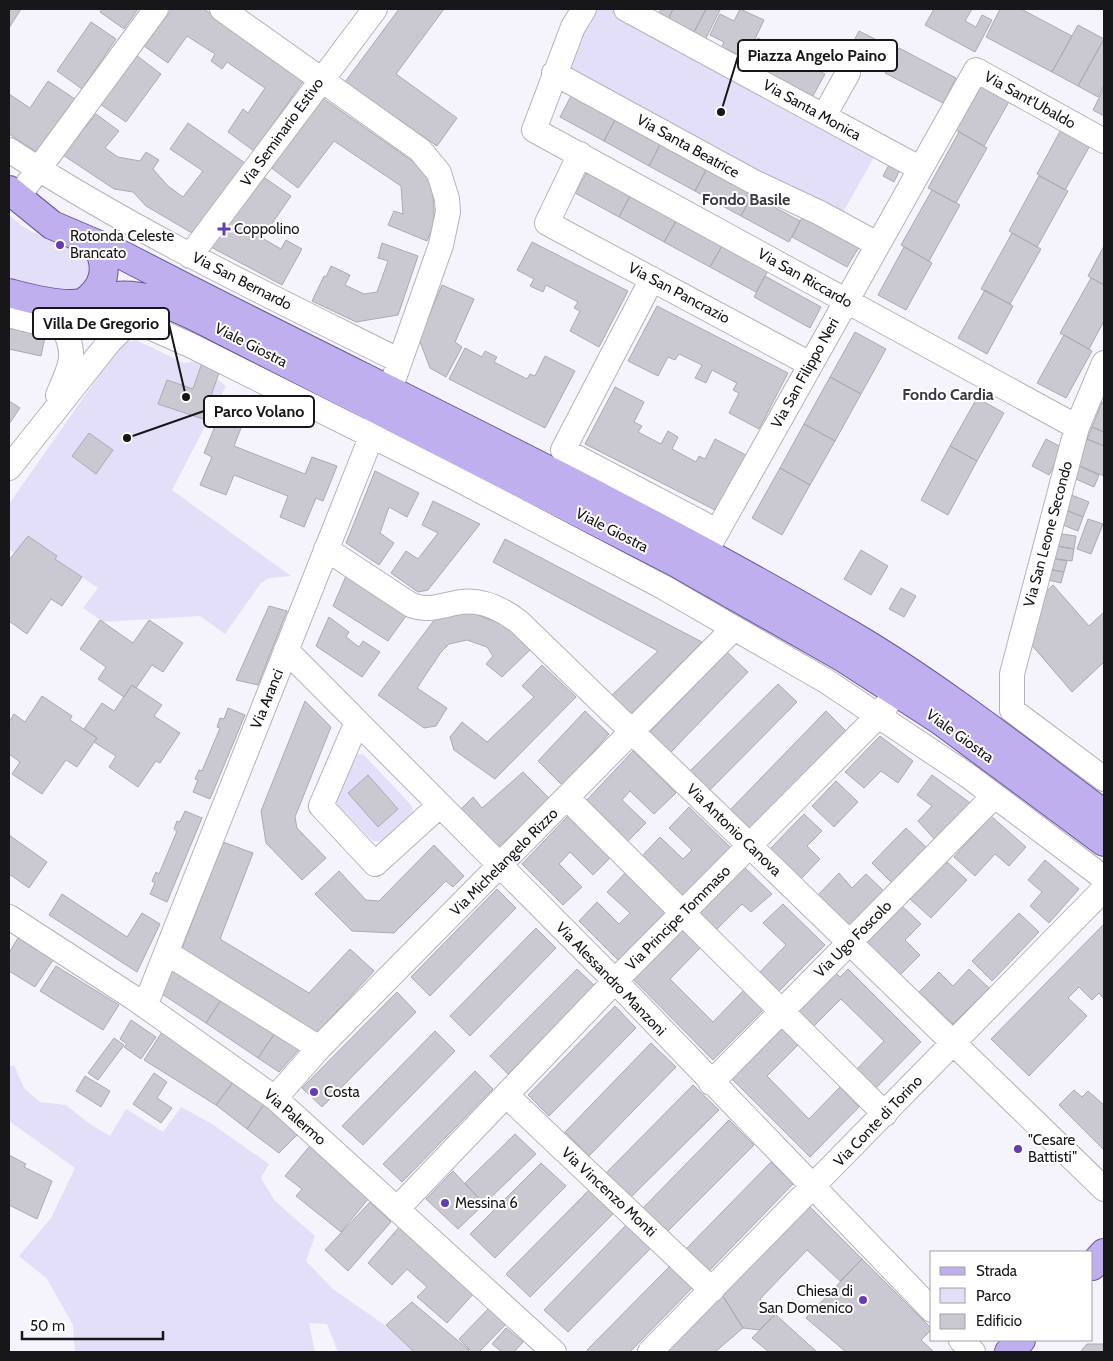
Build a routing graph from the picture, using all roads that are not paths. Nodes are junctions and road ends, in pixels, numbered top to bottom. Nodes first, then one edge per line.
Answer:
1 (156, 9) edge
2 (222, 9) edge
3 (375, 9) edge
4 (584, 9) edge
5 (626, 9) edge
6 (848, 73) dead end
7 (554, 74) junction
8 (321, 79) junction
9 (824, 116) junction
10 (1104, 140) edge
11 (9, 150) edge
12 (580, 154) junction
13 (919, 168) junction
14 (39, 170) junction
15 (14, 193) edge
16 (877, 244) junction
17 (97, 245) junction
18 (190, 256) junction
19 (652, 279) junction
20 (9, 299) edge
21 (846, 300) junction
22 (84, 302) junction
23 (135, 323) junction
24 (64, 329) junction
25 (400, 361) junction
26 (1104, 363) edge
27 (810, 364) junction
28 (385, 401) junction
29 (48, 417) junction
30 (1077, 427) junction
31 (371, 436) junction
32 (9, 468) edge
33 (711, 542) junction
34 (326, 549) junction
35 (734, 628) junction
36 (286, 650) junction
37 (897, 692) junction
38 (1012, 710) junction
39 (879, 714) junction
40 (357, 722) junction
41 (631, 730) junction
42 (995, 733) junction
43 (1104, 780) edge
44 (994, 796) junction
45 (567, 798) junction
46 (440, 805) junction
47 (1104, 814) edge
48 (1104, 842) edge
49 (750, 845) junction
50 (500, 866) junction
51 (1104, 878) edge
52 (1104, 889) edge
53 (683, 913) junction
54 (9, 916) edge
55 (850, 942) junction
56 (167, 952) junction
57 (615, 981) junction
58 (145, 1006) junction
59 (782, 1012) junction
60 (954, 1043) junction
61 (319, 1048) junction
62 (711, 1083) junction
63 (506, 1095) junction
64 (275, 1098) junction
65 (885, 1114) junction
66 (812, 1188) junction
67 (1104, 1189) edge
68 (397, 1209) junction
69 (1104, 1253) edge
70 (1093, 1265) edge
71 (712, 1290) junction
72 (930, 1308) edge
73 (962, 1341) edge
74 (1020, 1341) edge
75 (554, 1352) edge
76 (650, 1352) edge
77 (973, 1352) edge
78 (1009, 1352) edge

1 - 14 street
2 - 8 street, Via Aranci
3 - 8 street, Via Seminario Estivo
4 - 7 street
5 - 9 street, Via Santa Monica
6 - 9 street
7 - 12 street, Via San Riccardo
7 - 16 street, Via Santa Beatrice
8 - 18 street, Via Seminario Estivo
8 - 25 street, Via Aranci
9 - 13 street, Via Santa Monica
10 - 13 street, Via Sant'Ubaldo
11 - 14 street, Via San Bernardo
12 - 19 street, Via San Pancrazio
12 - 21 street, Via San Riccardo
13 - 16 street, Via San Filippo Neri
14 - 15 street
14 - 18 street, Via San Bernardo
15 - 17 main road, Viale Giostra
16 - 21 street, Via San Filippo Neri
17 - 22 main road
17 - 28 main road, Viale Giostra
18 - 25 street, Via San Bernardo
19 - 27 street, Via San Pancrazio
19 - 33 street
20 - 22 main road, Viale Giostra
20 - 24 street
21 - 27 street, Via San Filippo Neri
21 - 30 street, Via San Riccardo
22 - 28 main road, Viale Giostra
23 - 24 street, Viale Giostra
23 - 29 street
23 - 31 street, Viale Giostra
24 - 29 street
25 - 28 street, Via Aranci
26 - 30 street, Via San Leone Secondo
27 - 33 street, Via San Filippo Neri
28 - 31 street, Via Aranci
28 - 33 main road, Viale Giostra
28 - 37 main road, Viale Giostra
29 - 32 street
30 - 38 street, Via San Leone Secondo
31 - 34 street, Via Aranci
31 - 35 street, Viale Giostra
33 - 42 main road, Viale Giostra
34 - 36 street, Via Aranci
34 - 41 street, Via Antonio Canova
35 - 39 street, Viale Giostra
35 - 41 street, Via Michelangelo Rizzo
36 - 40 street, Via Alessandro Manzoni
36 - 56 street, Via Aranci
37 - 39 street, Via Principe Tommaso
37 - 48 main road, Viale Giostra
38 - 42 street
38 - 43 street
39 - 44 street, Viale Giostra
39 - 49 street, Via Principe Tommaso
40 - 46 street, Via Alessandro Manzoni
40 - 46 street
41 - 45 street, Via Michelangelo Rizzo
41 - 49 street, Via Antonio Canova
42 - 47 main road, Viale Giostra
44 - 51 street, Viale Giostra
44 - 55 street, Via Ugo Foscolo
45 - 50 street, Via Michelangelo Rizzo
45 - 53 street
46 - 50 street, Via Alessandro Manzoni
49 - 53 street, Via Principe Tommaso
49 - 55 street, Via Antonio Canova
50 - 57 street, Via Alessandro Manzoni
50 - 61 street, Via Michelangelo Rizzo
52 - 60 street, Via Conte di Torino
53 - 57 street, Via Principe Tommaso
53 - 59 street
54 - 58 street, Via Palermo
55 - 59 street, Via Ugo Foscolo
55 - 60 street, Via Antonio Canova
56 - 58 street, Via Aranci
56 - 61 street
57 - 62 street, Via Alessandro Manzoni
57 - 63 street, Via Principe Tommaso
58 - 64 street, Via Palermo
59 - 62 street, Via Ugo Foscolo
59 - 65 street
60 - 65 street, Via Conte di Torino
60 - 67 street, Via Antonio Canova
61 - 64 street, Via Michelangelo Rizzo
62 - 66 street, Via Alessandro Manzoni
63 - 68 street, Via Principe Tommaso
63 - 71 street, Via Vincenzo Monti
64 - 68 street, Via Palermo
65 - 66 street, Via Conte di Torino
66 - 71 street, Via Conte di Torino
66 - 72 street, Via Alessandro Manzoni
68 - 75 street, Via Palermo
69 - 70 main road
71 - 76 street, Via Conte di Torino
73 - 77 street
74 - 78 main road

